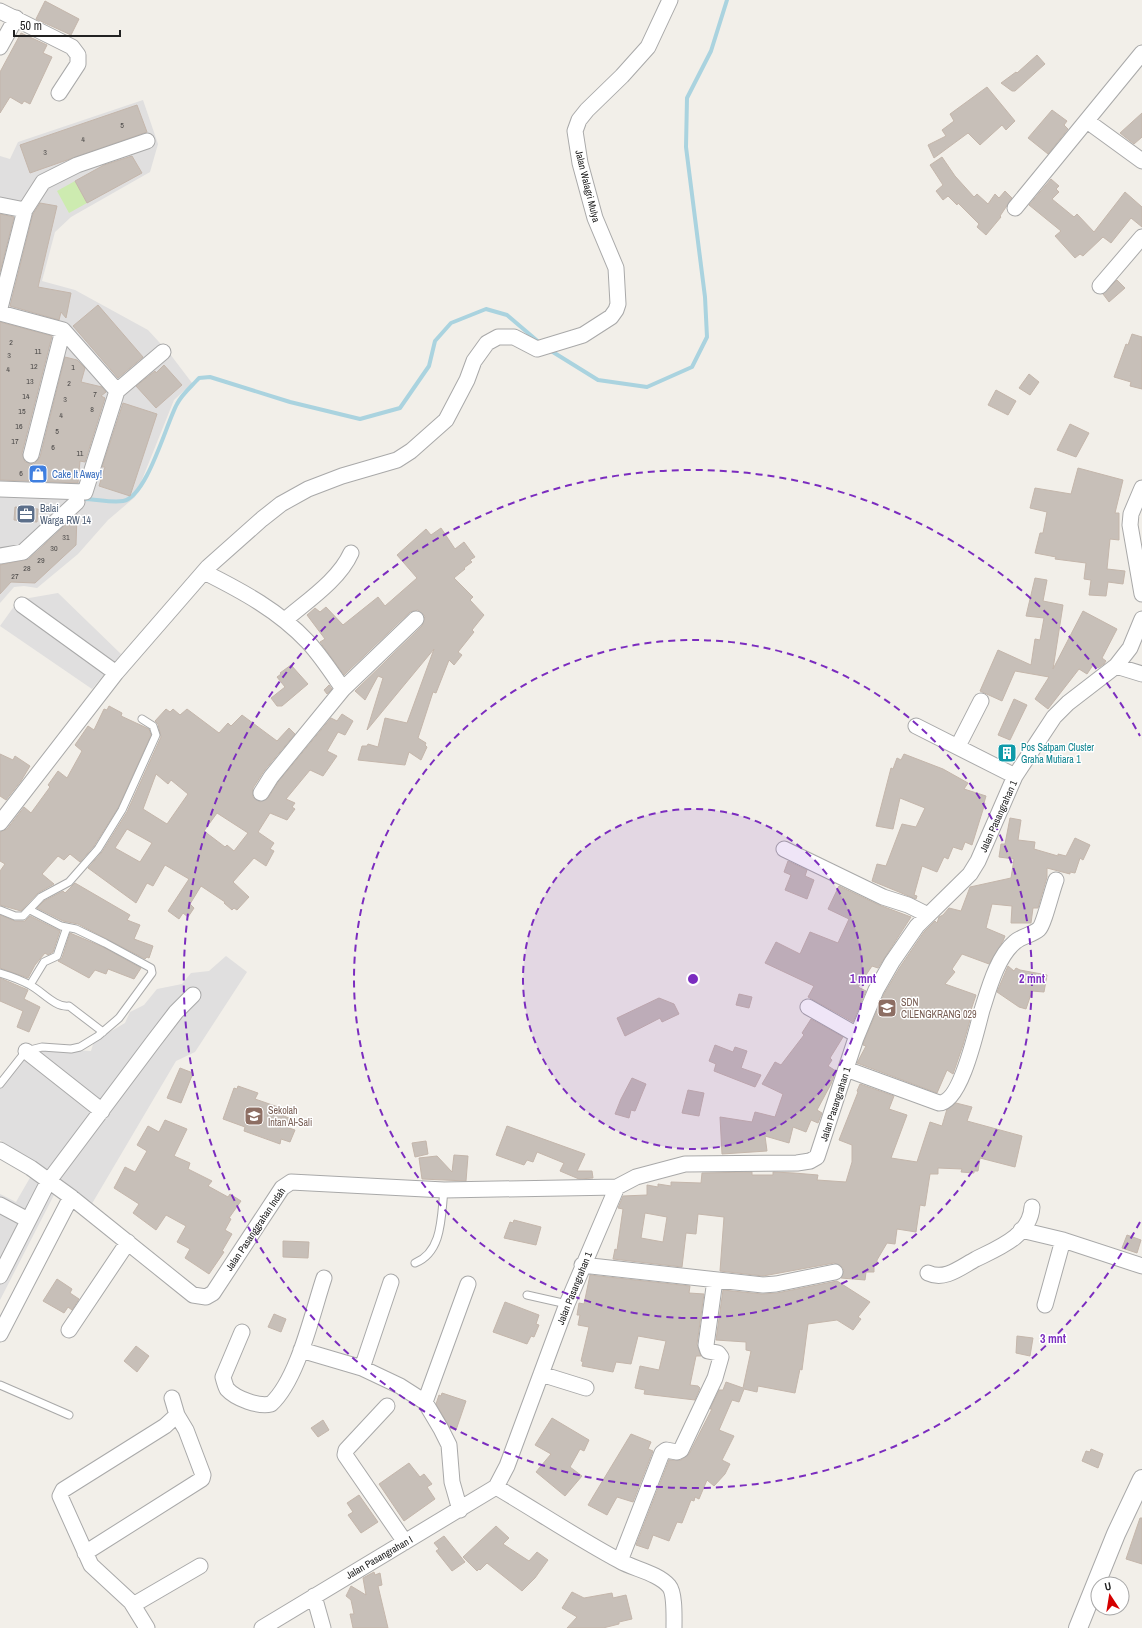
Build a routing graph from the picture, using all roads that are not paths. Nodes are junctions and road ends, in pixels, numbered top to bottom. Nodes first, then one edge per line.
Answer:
1 (670, 0) edge
2 (0, 11) edge
3 (16, 18) junction
4 (0, 47) edge
5 (1142, 53) edge
6 (59, 93) dead end
7 (1087, 121) junction
8 (147, 141) dead end
9 (1142, 161) edge
10 (0, 205) edge
11 (1015, 208) dead end
12 (25, 210) junction
13 (1142, 237) edge
14 (1100, 286) dead end
15 (0, 308) edge
16 (0, 313) edge
17 (63, 330) junction
18 (164, 352) dead end
19 (117, 391) junction
20 (31, 455) dead end
21 (0, 488) edge
22 (1142, 488) edge
23 (81, 497) junction
24 (351, 553) dead end
25 (0, 556) edge
26 (204, 572) junction
27 (1142, 594) edge
28 (22, 605) dead end
29 (416, 619) dead end
30 (1142, 619) edge
31 (285, 620) junction
32 (1116, 666) junction
33 (116, 673) junction
34 (1142, 674) edge
35 (343, 689) junction
36 (981, 701) dead end
37 (142, 719) dead end
38 (916, 726) dead end
39 (958, 746) junction
40 (1015, 776) junction
41 (261, 793) dead end
42 (0, 824) edge
43 (784, 848) dead end
44 (1056, 880) dead end
45 (0, 910) edge
46 (30, 910) junction
47 (928, 915) junction
48 (67, 927) junction
49 (0, 973) edge
50 (30, 985) junction
51 (193, 995) dead end
52 (808, 1007) dead end
53 (103, 1032) junction
54 (857, 1035) junction
55 (26, 1051) junction
56 (846, 1069) junction
57 (0, 1084) edge
58 (102, 1111) junction
59 (0, 1150) edge
60 (48, 1182) junction
61 (617, 1187) junction
62 (444, 1190) junction
63 (71, 1197) junction
64 (0, 1205) edge
65 (1032, 1208) dead end
66 (28, 1220) junction
67 (1021, 1230) junction
68 (1063, 1240) junction
69 (128, 1242) junction
70 (415, 1263) dead end
71 (582, 1265) junction
72 (1142, 1266) edge
73 (835, 1272) dead end
74 (928, 1273) dead end
75 (0, 1276) edge
76 (324, 1278) dead end
77 (715, 1280) junction
78 (391, 1282) dead end
79 (468, 1284) dead end
80 (527, 1295) dead end
81 (566, 1304) junction
82 (1045, 1305) dead end
83 (69, 1330) dead end
84 (242, 1332) dead end
85 (0, 1334) edge
86 (301, 1350) junction
87 (362, 1368) junction
88 (541, 1374) junction
89 (0, 1384) edge
90 (586, 1388) dead end
91 (172, 1398) dead end
92 (425, 1402) junction
93 (387, 1406) dead end
94 (69, 1415) dead end
95 (178, 1415) junction
96 (1142, 1479) edge
97 (496, 1486) junction
98 (460, 1510) junction
99 (405, 1542) junction
100 (85, 1553) junction
101 (620, 1561) junction
102 (200, 1566) dead end
103 (314, 1596) junction
104 (134, 1605) junction
105 (146, 1628) edge
106 (262, 1628) edge
107 (323, 1628) edge
108 (674, 1628) edge
109 (1078, 1628) edge

1 - 26 street, Jalan Walagri Mulya
2 - 3 street
3 - 4 street
3 - 6 street
5 - 7 street
7 - 9 street
7 - 11 street
8 - 12 street
10 - 12 street
12 - 15 street
13 - 14 street
16 - 17 street
17 - 19 street
17 - 20 street
18 - 19 street
19 - 23 street
21 - 23 street
22 - 27 street
23 - 25 street
24 - 31 street
26 - 31 street
26 - 33 street
28 - 33 street
29 - 35 street
30 - 32 street, Jalan Pasangrahan 1
31 - 35 street
32 - 34 street
32 - 40 street, Jalan Pasangrahan 1
33 - 42 street
35 - 41 street
36 - 39 street
37 - 46 lane
38 - 39 street
39 - 40 street
40 - 47 street, Jalan Pasangrahan 1
43 - 47 street
44 - 56 street
45 - 46 lane
46 - 48 lane
47 - 54 street, Jalan Pasangrahan 1
48 - 50 lane
48 - 53 lane
49 - 50 lane
50 - 53 lane
51 - 58 street
52 - 54 street
53 - 55 lane
54 - 56 street, Jalan Pasangrahan 1
55 - 57 lane
55 - 58 street
56 - 61 street, Jalan Pasangrahan 1
58 - 60 street
59 - 60 street, Jalan Pasanggrahan Indah
60 - 63 street, Jalan Pasanggrahan Indah
60 - 66 street
61 - 62 street, Jalan Pasanggrahan Indah
61 - 71 street, Jalan Pasangrahan 1
62 - 69 street, Jalan Pasanggrahan Indah
62 - 70 lane
63 - 69 street, Jalan Pasanggrahan Indah
63 - 85 street
64 - 66 street
65 - 67 street
66 - 75 street
67 - 68 street
67 - 74 street
68 - 72 street
68 - 82 street
69 - 83 street
71 - 77 street
71 - 81 street, Jalan Pasangrahan 1
73 - 77 street
76 - 86 street
77 - 101 street
78 - 87 street
79 - 92 street
80 - 81 lane
81 - 88 street, Jalan Pasangrahan 1
84 - 86 street
86 - 87 street
87 - 92 street
88 - 90 street
88 - 97 street, Jalan Pasangrahan 1
89 - 94 lane
91 - 95 street
92 - 98 street
93 - 99 street
95 - 100 street
95 - 100 street
96 - 109 street
97 - 98 street, Jalan Pasangrahan I
97 - 101 street
98 - 99 street, Jalan Pasangrahan I
99 - 103 street, Jalan Pasangrahan I
100 - 104 street
101 - 108 street
102 - 104 street
103 - 106 street, Jalan Pasangrahan I
103 - 107 street
104 - 105 street

